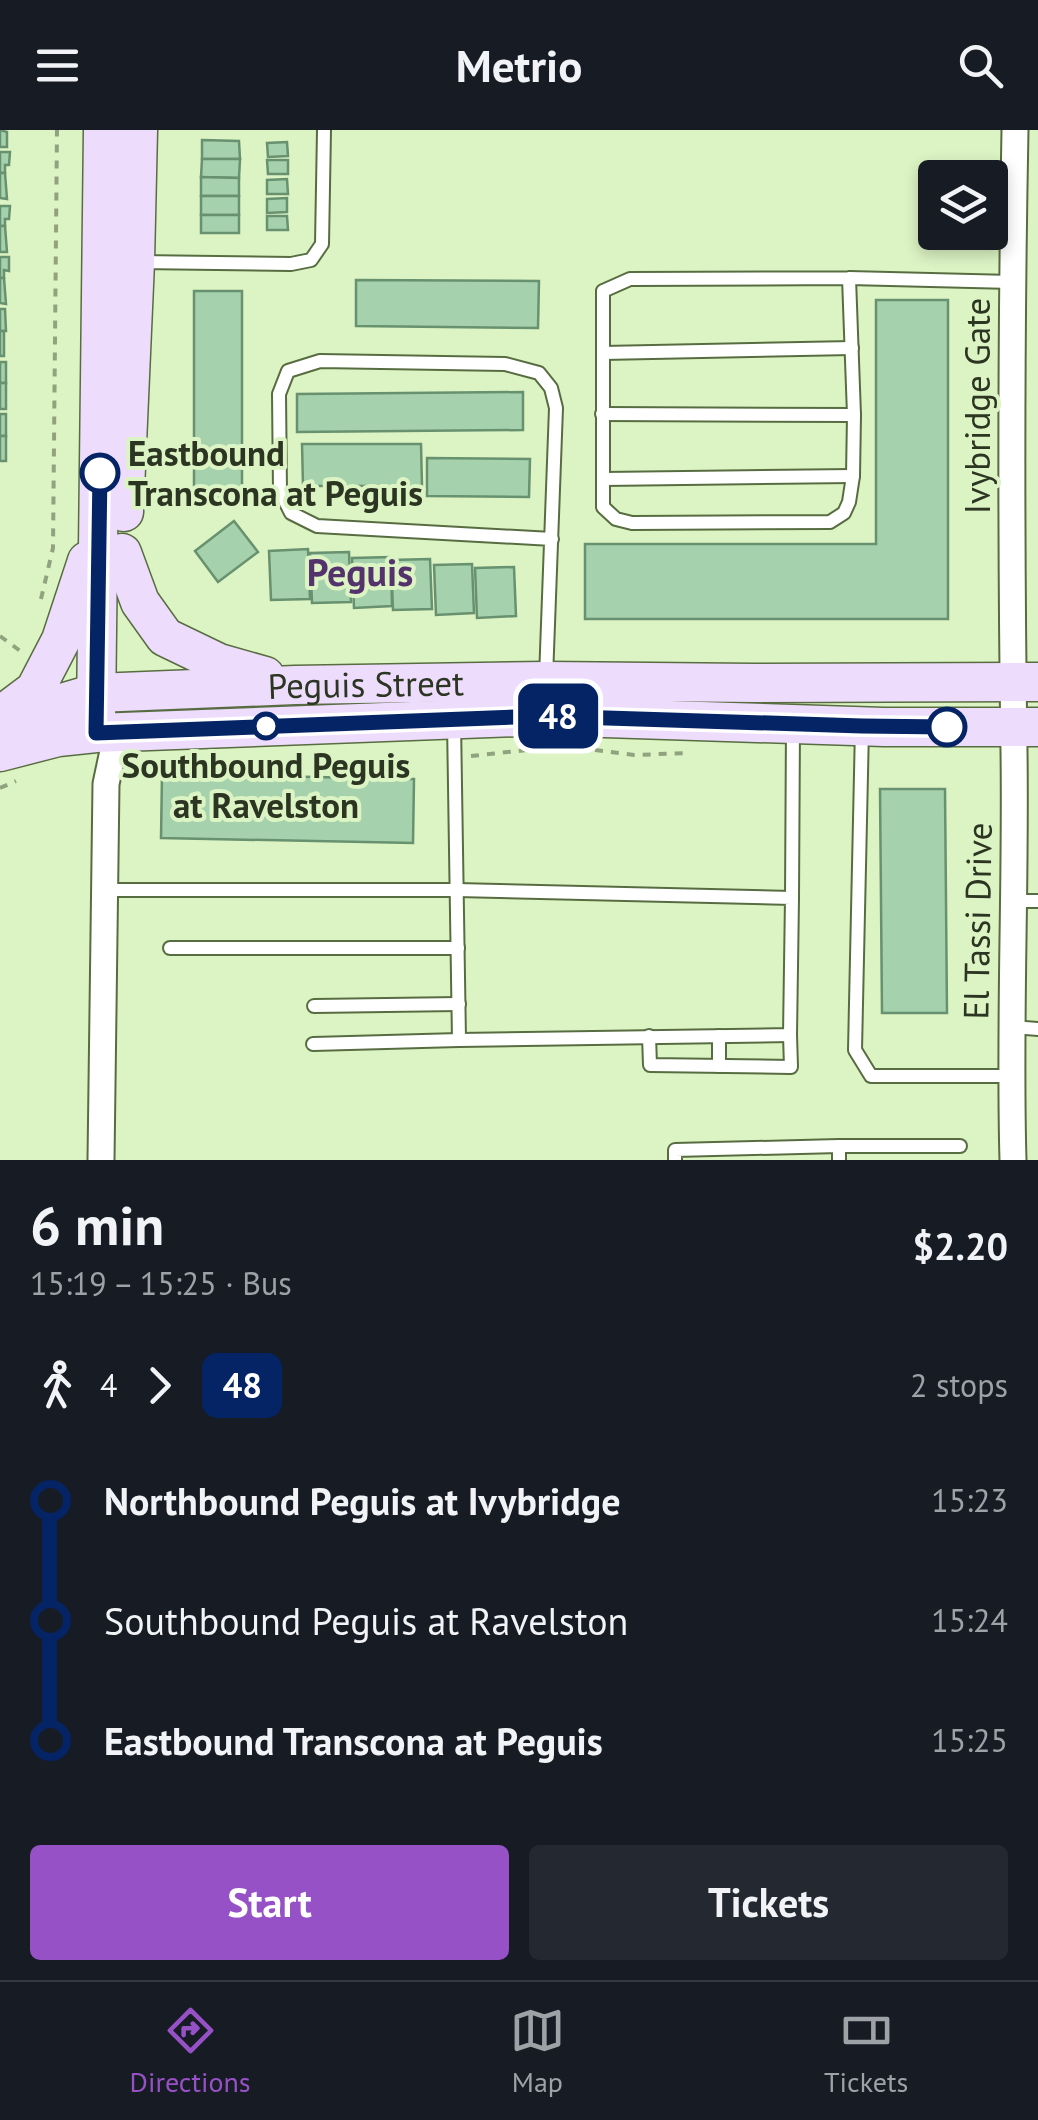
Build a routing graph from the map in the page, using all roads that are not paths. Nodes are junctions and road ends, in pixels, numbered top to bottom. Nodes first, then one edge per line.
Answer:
1 (102, 130) edge
2 (138, 130) edge
3 (324, 130) edge
4 (1015, 130) edge
5 (135, 262) junction
6 (849, 278) junction
7 (1012, 282) junction
8 (852, 348) junction
9 (603, 353) junction
10 (602, 414) junction
11 (854, 415) junction
12 (852, 476) junction
13 (604, 479) junction
14 (110, 539) junction
15 (552, 539) junction
16 (1025, 682) edge
17 (294, 685) junction
18 (106, 693) junction
19 (546, 715) junction
20 (0, 719) edge
21 (793, 724) junction
22 (862, 726) junction
23 (1026, 727) edge
24 (106, 733) junction
25 (454, 737) junction
26 (0, 752) edge
27 (104, 890) junction
28 (457, 890) junction
29 (792, 898) junction
30 (1025, 901) edge
31 (170, 948) dead end
32 (458, 948) junction
33 (459, 1004) junction
34 (314, 1006) dead end
35 (1012, 1027) junction
36 (1038, 1029) edge
37 (790, 1035) junction
38 (649, 1036) junction
39 (719, 1036) junction
40 (459, 1040) junction
41 (313, 1044) dead end
42 (719, 1066) junction
43 (1010, 1076) junction
44 (960, 1146) dead end
45 (838, 1153) edge
46 (101, 1160) edge
47 (675, 1160) edge
48 (1013, 1160) edge

1 - 14 street
2 - 5 street
3 - 5 lane
4 - 7 street, Ivybridge Gate
5 - 14 street
6 - 7 lane
6 - 8 lane
6 - 9 lane
7 - 16 street, Ivybridge Gate
8 - 9 lane
8 - 11 lane
9 - 10 lane
10 - 11 lane
10 - 13 lane
11 - 12 lane
12 - 13 lane
12 - 13 lane
14 - 17 street
14 - 18 street
14 - 20 street
15 - 15 lane
15 - 19 lane
16 - 19 street, Peguis Street
16 - 23 street, El Tassi Drive
17 - 18 street, Peguis Street
17 - 19 street, Peguis Street
18 - 20 street, Peguis Street
18 - 24 street
19 - 21 street, Peguis Street
19 - 25 street, Peguis Street
21 - 22 street, Peguis Street
21 - 29 lane
22 - 23 street, Peguis Street
22 - 43 lane
23 - 30 street, El Tassi Drive
24 - 25 street, Peguis Street
24 - 26 street, Peguis Street
24 - 27 street
25 - 28 lane
27 - 28 lane
27 - 46 street
28 - 29 lane
28 - 32 lane
29 - 37 lane
30 - 35 street, El Tassi Drive
31 - 32 lane
32 - 33 lane
33 - 34 lane
33 - 40 lane
35 - 36 lane
35 - 43 street, El Tassi Drive
37 - 39 lane
37 - 42 lane
38 - 39 lane
38 - 40 lane
38 - 42 lane
39 - 42 lane
40 - 41 lane
43 - 48 street, El Tassi Drive
44 - 45 lane
45 - 47 lane

